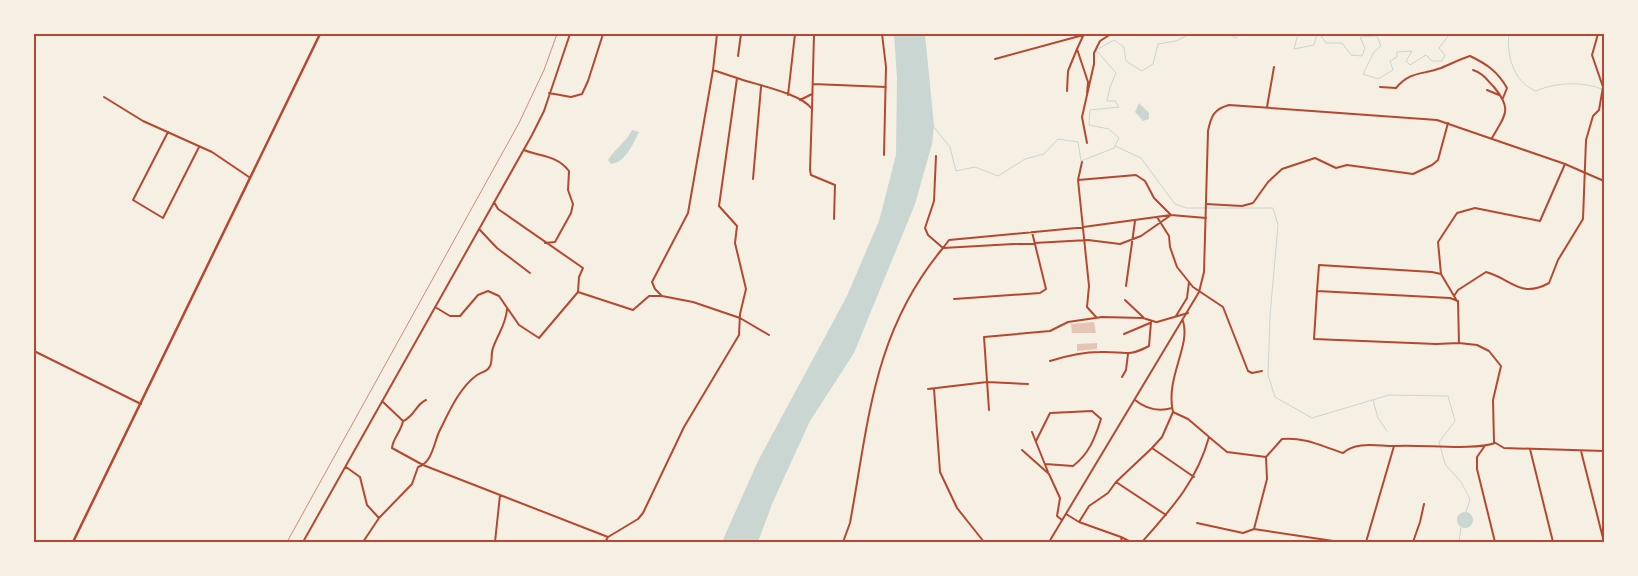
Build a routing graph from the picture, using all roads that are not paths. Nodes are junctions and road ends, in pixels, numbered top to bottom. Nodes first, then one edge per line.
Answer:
1 (320, 34) edge
2 (570, 34) edge
3 (602, 34) edge
4 (716, 34) edge
5 (741, 34) edge
6 (795, 34) edge
7 (814, 34) edge
8 (882, 34) edge
9 (1088, 34) edge
10 (1111, 34) edge
11 (1598, 34) edge
12 (1083, 35) junction
13 (1077, 49) junction
14 (738, 56) dead end
15 (994, 59) dead end
16 (1274, 67) dead end
17 (713, 70) junction
18 (1473, 70) dead end
19 (737, 78) junction
20 (812, 84) junction
21 (761, 87) junction
22 (886, 87) junction
23 (1380, 88) dead end
24 (1487, 90) dead end
25 (1067, 91) dead end
26 (549, 93) junction
27 (812, 94) junction
28 (788, 95) junction
29 (104, 97) dead end
30 (1087, 97) junction
31 (1502, 97) junction
32 (800, 100) junction
33 (1267, 107) junction
34 (812, 109) junction
35 (1448, 123) junction
36 (168, 132) junction
37 (1492, 138) junction
38 (1087, 142) dead end
39 (199, 147) junction
40 (524, 150) junction
41 (884, 155) dead end
42 (936, 156) dead end
43 (1082, 162) dead end
44 (1565, 164) junction
45 (1586, 171) junction
46 (249, 177) junction
47 (753, 180) dead end
48 (1078, 180) junction
49 (1604, 181) edge
50 (494, 202) junction
51 (1206, 204) junction
52 (1171, 215) junction
53 (1157, 216) junction
54 (1206, 218) junction
55 (834, 219) dead end
56 (1135, 221) junction
57 (1160, 225) junction
58 (1083, 227) junction
59 (479, 229) junction
60 (1032, 232) junction
61 (1083, 240) junction
62 (1132, 240) junction
63 (1034, 242) junction
64 (545, 243) junction
65 (943, 248) junction
66 (530, 273) dead end
67 (1441, 274) junction
68 (1189, 282) junction
69 (1126, 286) dead end
70 (1317, 291) junction
71 (578, 292) junction
72 (1199, 292) junction
73 (662, 296) junction
74 (1454, 296) junction
75 (954, 299) dead end
76 (1125, 300) dead end
77 (1458, 301) junction
78 (435, 307) junction
79 (508, 308) junction
80 (1188, 313) junction
81 (1176, 316) junction
82 (740, 318) junction
83 (1096, 318) junction
84 (1145, 319) junction
85 (1183, 321) junction
86 (1151, 322) junction
87 (1156, 322) junction
88 (1124, 334) dead end
89 (769, 335) dead end
90 (1459, 342) junction
91 (34, 351) edge
92 (1128, 354) junction
93 (1050, 361) dead end
94 (1262, 371) dead end
95 (1122, 377) dead end
96 (987, 382) junction
97 (1028, 384) dead end
98 (934, 388) junction
99 (928, 389) dead end
100 (426, 400) dead end
101 (1135, 400) junction
102 (382, 401) junction
103 (141, 404) junction
104 (989, 410) dead end
105 (1173, 410) junction
106 (403, 422) junction
107 (1032, 432) dead end
108 (1209, 437) junction
109 (1036, 441) junction
110 (1496, 443) junction
111 (1394, 446) junction
112 (1484, 447) junction
113 (1152, 448) junction
114 (1530, 449) junction
115 (1022, 450) dead end
116 (1582, 451) junction
117 (1604, 451) edge
118 (1266, 457) junction
119 (1604, 461) edge
120 (1045, 464) junction
121 (423, 465) junction
122 (346, 467) junction
123 (1049, 474) junction
124 (1194, 476) junction
125 (1116, 482) junction
126 (500, 495) junction
127 (1424, 504) dead end
128 (1066, 514) junction
129 (1166, 515) junction
130 (379, 518) junction
131 (1062, 520) junction
132 (1079, 522) junction
133 (1197, 523) dead end
134 (1254, 530) junction
135 (608, 537) junction
136 (1122, 537) junction
137 (73, 542) edge
138 (303, 542) edge
139 (363, 542) edge
140 (495, 542) edge
141 (605, 542) edge
142 (843, 542) edge
143 (984, 542) edge
144 (1049, 542) edge
145 (1122, 542) edge
146 (1131, 542) edge
147 (1142, 542) edge
148 (1340, 542) edge
149 (1366, 542) edge
150 (1412, 542) edge
151 (1495, 542) edge
152 (1553, 542) edge
153 (1604, 542) edge

1 - 46 main road
2 - 26 street
3 - 26 street
4 - 17 street
5 - 14 street
6 - 28 street
7 - 20 street
8 - 22 street
9 - 12 street
10 - 30 street
11 - 45 street
12 - 13 street
12 - 15 street
13 - 25 street
13 - 30 street
16 - 33 street
17 - 19 street
17 - 73 street
18 - 31 street
19 - 21 street
19 - 82 street
20 - 22 street
20 - 27 street
21 - 28 street
21 - 47 street
22 - 41 street
23 - 31 street
24 - 31 street
26 - 40 street
27 - 32 street
27 - 34 street
28 - 32 street
29 - 36 street
30 - 38 street
31 - 37 street
32 - 34 street
33 - 35 street
33 - 51 street
34 - 55 street
35 - 37 street
35 - 51 street
36 - 39 street
36 - 39 street
37 - 44 street
39 - 46 street
40 - 50 street
40 - 64 street
42 - 65 street
43 - 48 street
44 - 45 street
44 - 67 street
45 - 49 street
45 - 74 street
46 - 103 main road
48 - 52 street
48 - 58 street
50 - 59 street
50 - 64 street
51 - 54 street
52 - 53 street
52 - 54 street
52 - 57 street
53 - 56 street
53 - 57 street
54 - 72 street
56 - 58 street
56 - 62 street
57 - 62 street
57 - 68 street
58 - 60 street
58 - 61 street
59 - 66 street
59 - 78 street
60 - 63 street
60 - 65 street
61 - 62 street
61 - 63 street
61 - 83 street
62 - 69 street
63 - 65 street
63 - 75 street
64 - 71 street
65 - 142 street
67 - 70 street
67 - 74 street
68 - 72 street
68 - 81 street
70 - 77 street
70 - 90 street
71 - 73 street
71 - 79 street
72 - 80 street
72 - 94 street
73 - 82 street
74 - 77 street
76 - 84 street
77 - 90 street
78 - 79 street
78 - 102 street
79 - 121 street
80 - 81 street
80 - 85 street
81 - 87 street
82 - 89 street
82 - 135 street
83 - 84 street
83 - 96 street
84 - 87 street
85 - 101 street
85 - 105 street
86 - 87 street
86 - 88 street
86 - 92 street
90 - 110 street
91 - 103 street
92 - 93 street
92 - 95 street
96 - 97 street
96 - 98 street
96 - 104 street
98 - 99 street
98 - 143 street
100 - 106 street
101 - 105 street
101 - 128 street
102 - 106 street
102 - 122 street
103 - 137 main road
105 - 108 street
105 - 113 street
106 - 121 street
107 - 109 street
108 - 118 street
108 - 124 street
109 - 120 street
109 - 120 street
110 - 112 street
110 - 114 street
111 - 112 street
111 - 118 street
111 - 149 street
112 - 151 street
113 - 124 street
113 - 125 street
114 - 116 street
114 - 152 street
115 - 123 street
116 - 117 street
116 - 153 street
117 - 119 street
118 - 134 street
120 - 123 street
121 - 126 street
121 - 130 street
122 - 130 street
122 - 138 street
123 - 131 street
124 - 129 street
125 - 129 street
125 - 132 street
126 - 135 street
126 - 140 street
127 - 150 street
128 - 131 street
128 - 132 street
129 - 147 street
130 - 139 street
131 - 144 street
132 - 136 street
133 - 134 street
134 - 148 street
135 - 141 street
136 - 145 street
136 - 146 street

